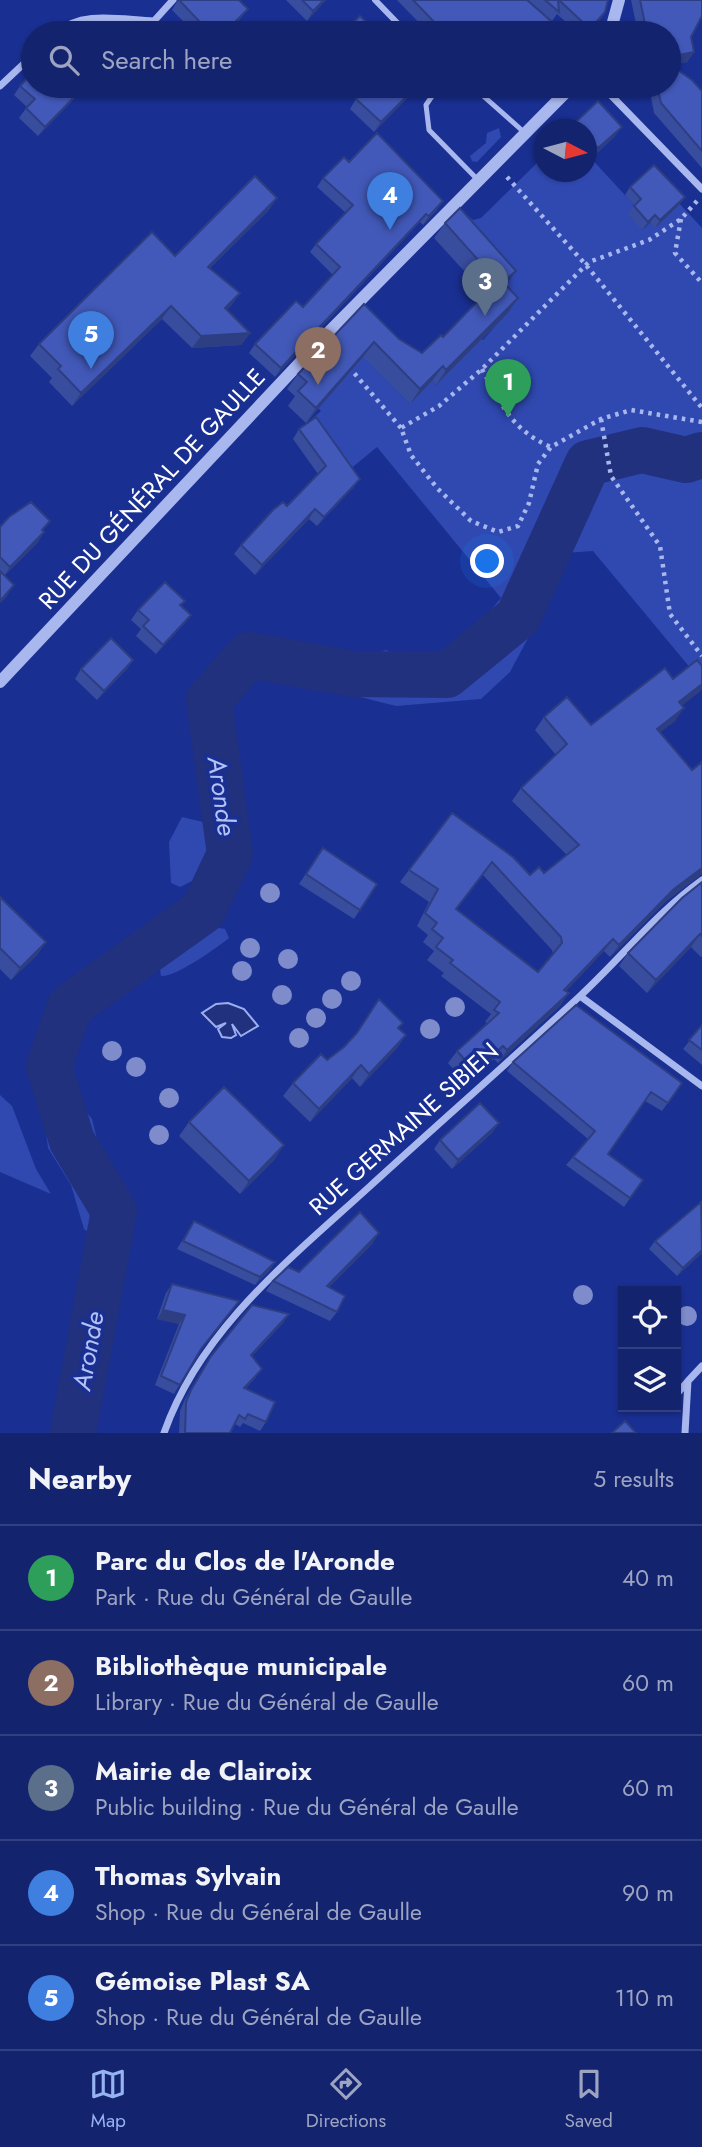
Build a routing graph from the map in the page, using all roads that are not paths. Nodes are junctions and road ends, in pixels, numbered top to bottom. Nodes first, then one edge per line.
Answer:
1 (173, 0) edge
2 (375, 0) edge
3 (619, 0) edge
4 (78, 21) edge
5 (395, 21) edge
6 (613, 21) edge
7 (21, 66) edge
8 (0, 86) edge
9 (431, 98) edge
10 (486, 98) edge
11 (560, 98) edge
12 (614, 98) edge
13 (525, 133) junction
14 (478, 180) junction
15 (702, 189) edge
16 (0, 682) edge
17 (702, 880) edge
18 (580, 996) junction
19 (702, 1086) edge
20 (702, 1366) edge
21 (688, 1381) junction
22 (681, 1389) edge
23 (164, 1433) edge
24 (685, 1433) edge

1 - 4 street
2 - 5 street
3 - 6 street
7 - 8 street
9 - 14 lane
10 - 13 lane
11 - 13 street, RUE DU GÉNÉRAL DE GAULLE
12 - 15 street
13 - 14 street, RUE DU GÉNÉRAL DE GAULLE
14 - 16 street, RUE DU GÉNÉRAL DE GAULLE
17 - 18 street, RUE GERMAINE SIBIEN
18 - 19 street
18 - 23 street, RUE GERMAINE SIBIEN
20 - 21 street
21 - 22 street
21 - 24 street

